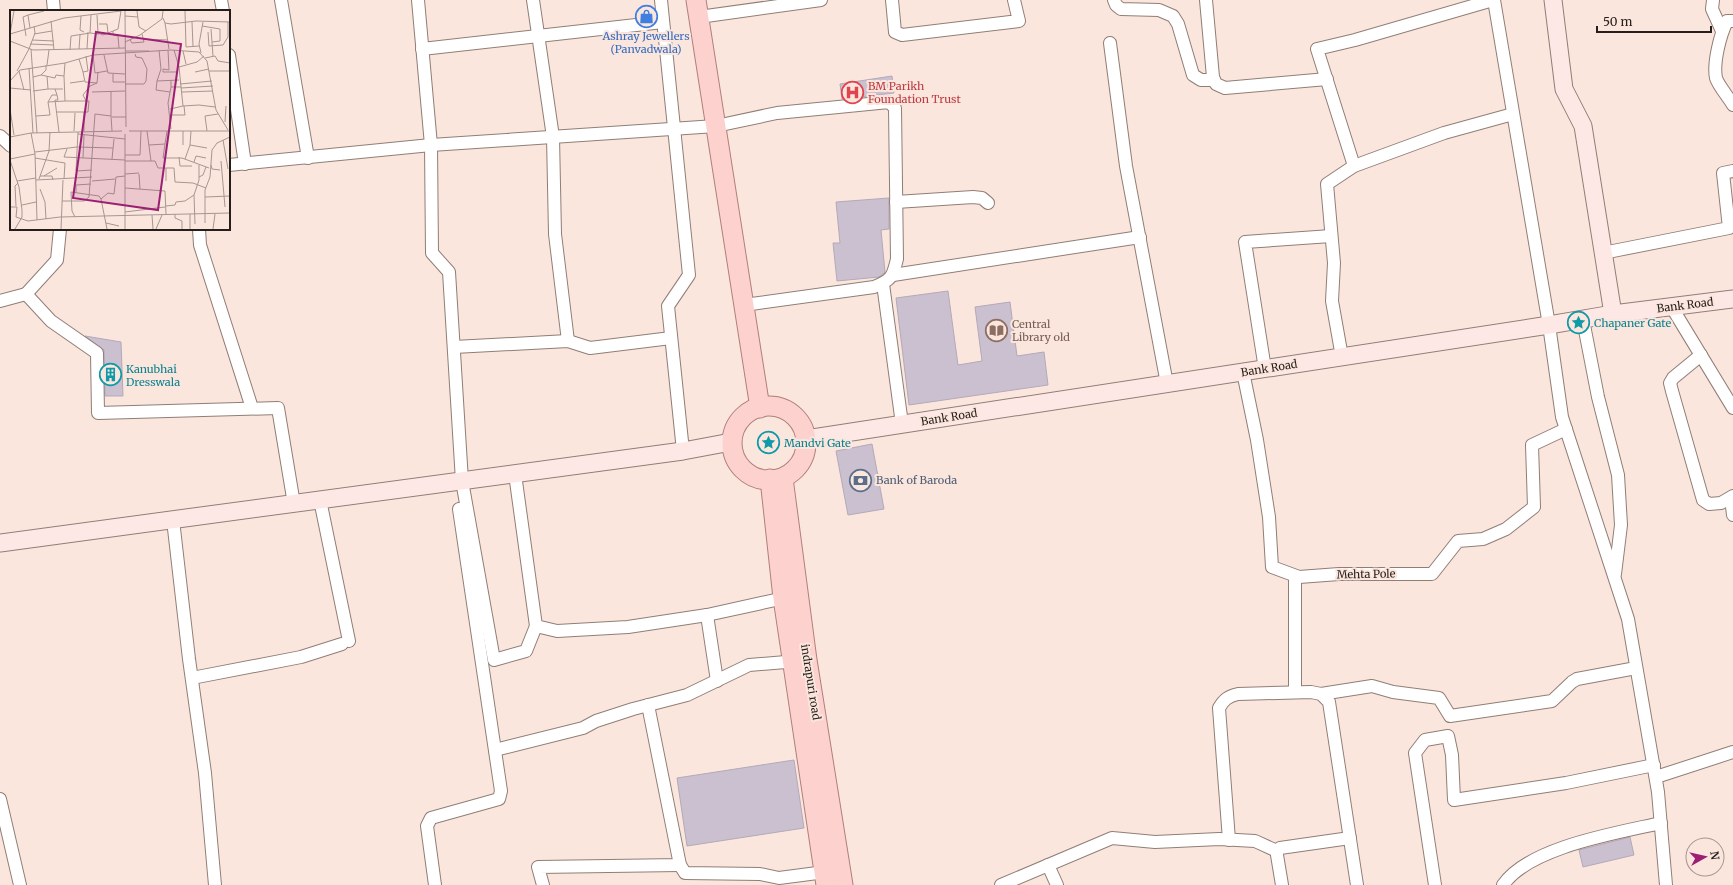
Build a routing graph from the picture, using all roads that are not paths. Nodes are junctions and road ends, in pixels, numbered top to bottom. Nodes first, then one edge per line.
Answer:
1 (221, 0) edge
2 (281, 0) edge
3 (418, 0) edge
4 (533, 0) edge
5 (661, 0) edge
6 (821, 0) edge
7 (892, 0) edge
8 (1014, 0) edge
9 (1114, 0) edge
10 (1206, 0) edge
11 (1493, 0) edge
12 (1553, 0) edge
13 (1713, 0) edge
14 (698, 9) edge
15 (223, 10) edge
16 (1733, 21) edge
17 (663, 22) junction
18 (1722, 31) junction
19 (538, 36) junction
20 (1110, 43) dead end
21 (422, 49) junction
22 (230, 62) edge
23 (1327, 79) junction
24 (1214, 80) junction
25 (1733, 105) edge
26 (1513, 114) junction
27 (716, 126) junction
28 (675, 128) junction
29 (0, 136) edge
30 (553, 137) junction
31 (10, 145) edge
32 (431, 145) junction
33 (308, 158) junction
34 (245, 164) junction
35 (230, 165) edge
36 (1354, 166) junction
37 (1733, 171) edge
38 (896, 202) junction
39 (988, 203) dead end
40 (60, 230) edge
41 (199, 230) edge
42 (1331, 236) junction
43 (1140, 237) junction
44 (1603, 252) junction
45 (893, 275) junction
46 (883, 284) junction
47 (26, 294) junction
48 (1733, 299) edge
49 (0, 301) edge
50 (744, 305) junction
51 (1671, 306) junction
52 (1613, 314) junction
53 (1583, 320) junction
54 (1549, 325) junction
55 (671, 338) junction
56 (568, 341) junction
57 (454, 347) junction
58 (1701, 356) junction
59 (1342, 357) junction
60 (1265, 369) junction
61 (1243, 372) junction
62 (1168, 384) junction
63 (252, 408) junction
64 (760, 408) junction
65 (1733, 408) edge
66 (902, 424) junction
67 (1566, 429) junction
68 (806, 439) junction
69 (732, 442) junction
70 (683, 451) junction
71 (515, 474) junction
72 (776, 478) junction
73 (459, 482) junction
74 (1732, 497) edge
75 (320, 500) junction
76 (294, 504) junction
77 (1733, 515) edge
78 (173, 520) junction
79 (0, 543) edge
80 (1295, 576) junction
81 (1615, 580) junction
82 (790, 596) junction
83 (707, 615) junction
84 (536, 626) junction
85 (800, 660) junction
86 (1636, 668) junction
87 (192, 678) junction
88 (717, 681) junction
89 (1295, 692) junction
90 (1321, 694) junction
91 (648, 705) junction
92 (495, 750) junction
93 (1733, 752) edge
94 (1654, 765) junction
95 (1656, 777) junction
96 (0, 799) edge
97 (1661, 823) junction
98 (1350, 838) junction
99 (1229, 840) junction
100 (1277, 851) junction
101 (680, 865) junction
102 (1048, 865) junction
103 (826, 878) edge
104 (20, 885) edge
105 (215, 885) edge
106 (435, 885) edge
107 (543, 885) edge
108 (843, 885) edge
109 (1001, 885) edge
110 (1057, 885) edge
111 (1282, 885) edge
112 (1357, 885) edge
113 (1435, 885) edge
114 (1503, 885) edge
115 (1666, 885) edge

1 - 15 street
2 - 33 street
3 - 21 street
4 - 19 street
5 - 17 street
6 - 14 street
7 - 8 street
9 - 24 street
10 - 24 street
11 - 23 street
11 - 26 street
12 - 44 main road
13 - 18 street
14 - 27 main road
16 - 18 street
17 - 19 street
17 - 28 street
18 - 25 street
19 - 21 street
19 - 30 street
20 - 43 street
21 - 32 street
22 - 34 street
23 - 24 street
23 - 36 street
26 - 36 street
26 - 54 street
27 - 28 street
27 - 38 street
27 - 50 main road
28 - 30 street
28 - 55 street
29 - 31 street
30 - 32 street
30 - 56 street
32 - 33 street
32 - 57 street
33 - 34 street
34 - 35 street
36 - 42 street
37 - 44 street
38 - 39 street
38 - 45 street
40 - 47 street
41 - 63 street
42 - 59 street
42 - 60 street
43 - 45 street
43 - 62 street
44 - 52 main road
45 - 46 street
46 - 50 street
46 - 66 street
47 - 49 street
47 - 63 street
48 - 51 main road, Bank Road
50 - 64 main road
51 - 52 main road, Bank Road
51 - 58 street
52 - 53 main road, Bank Road
53 - 54 main road, Bank Road
53 - 81 street
54 - 59 main road, Bank Road
54 - 67 street
55 - 56 street
55 - 70 street
56 - 57 street
57 - 73 street
58 - 65 street
58 - 74 street
59 - 60 main road, Bank Road
60 - 61 main road, Bank Road
61 - 62 main road, Bank Road
61 - 80 street, Mehta Pole
62 - 66 main road, Bank Road
63 - 76 street
64 - 68 main road
64 - 69 main road
66 - 68 main road, Bank Road
67 - 80 street, Mehta Pole
67 - 81 street
68 - 72 main road
69 - 70 main road
69 - 72 main road
70 - 71 main road
71 - 73 main road
71 - 84 street
72 - 82 main road, indrapuri road
73 - 75 main road
73 - 84 street
73 - 92 street
74 - 77 street
75 - 76 main road
75 - 87 street
76 - 78 main road
78 - 79 main road
78 - 87 street
80 - 89 street
81 - 86 street
82 - 83 street
82 - 85 main road, indrapuri road
83 - 84 street
83 - 88 street
85 - 88 street
85 - 103 main road
85 - 108 main road, indrapuri road
86 - 90 street
86 - 94 street
87 - 105 street
88 - 91 street
89 - 90 street
89 - 99 street
90 - 98 street
91 - 92 street
91 - 101 street
92 - 106 street
93 - 95 street
94 - 95 street
94 - 113 street
95 - 97 street
96 - 104 street
97 - 114 street
97 - 115 street
98 - 100 street
98 - 112 street
99 - 100 street
99 - 102 street
100 - 111 street
101 - 103 street
101 - 107 street
102 - 109 street
102 - 110 street

